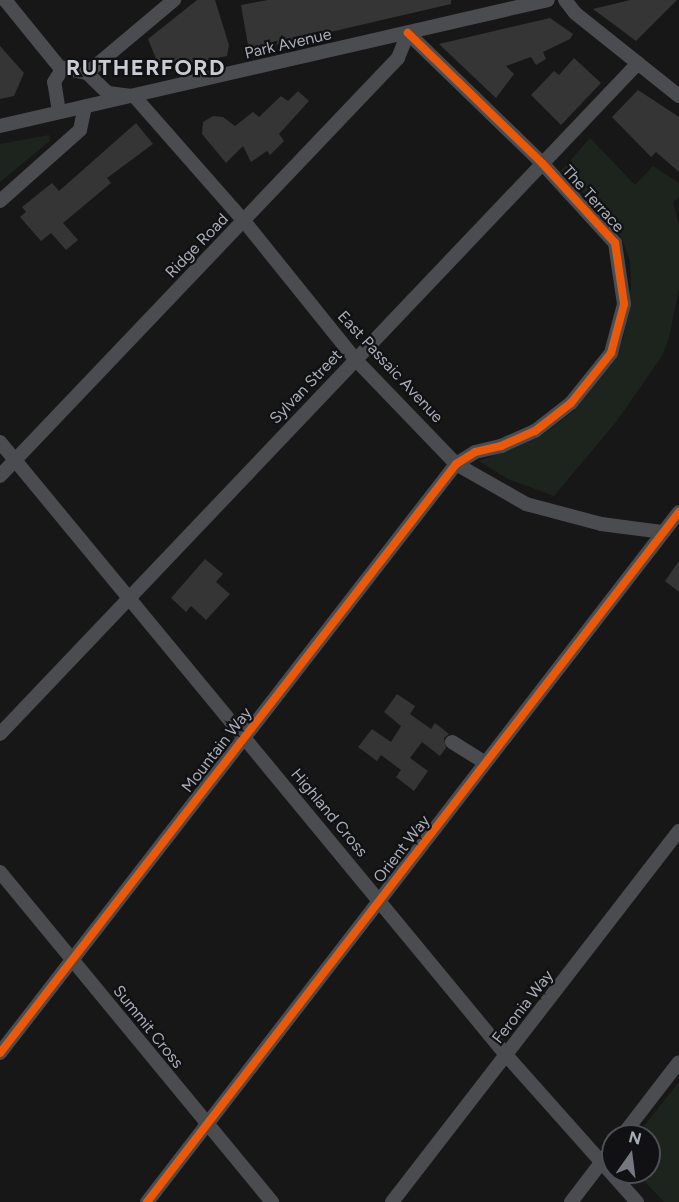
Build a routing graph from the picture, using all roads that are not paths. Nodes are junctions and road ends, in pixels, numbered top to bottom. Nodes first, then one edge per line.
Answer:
1 (5, 0) edge
2 (174, 0) edge
3 (548, 0) edge
4 (565, 0) edge
5 (408, 33) junction
6 (638, 63) junction
7 (61, 69) junction
8 (87, 73) junction
9 (134, 96) junction
10 (679, 96) edge
11 (85, 107) junction
12 (59, 112) junction
13 (0, 126) edge
14 (542, 163) junction
15 (0, 201) edge
16 (244, 221) junction
17 (356, 359) junction
18 (0, 442) edge
19 (15, 460) junction
20 (456, 464) junction
21 (0, 476) edge
22 (679, 512) edge
23 (663, 532) junction
24 (128, 597) junction
25 (0, 734) edge
26 (243, 736) junction
27 (452, 741) dead end
28 (485, 763) junction
29 (679, 831) edge
30 (0, 872) edge
31 (380, 900) junction
32 (73, 960) junction
33 (0, 1053) edge
34 (506, 1055) junction
35 (679, 1062) edge
36 (631, 1124) edge
37 (207, 1125) junction
38 (600, 1164) junction
39 (147, 1202) edge
40 (272, 1202) edge
41 (392, 1202) edge
42 (571, 1202) edge
43 (637, 1202) edge

1 - 7 street
2 - 8 street
3 - 5 street, Park Avenue
4 - 6 street
5 - 9 street, Park Avenue
5 - 14 street, The Terrace
5 - 16 street, Ridge Road
6 - 10 street
6 - 14 street, Sylvan Street
7 - 8 street
7 - 12 street
8 - 9 street
9 - 11 street, Park Avenue
9 - 16 street, East Passaic Avenue
11 - 12 street, Park Avenue
11 - 15 street
12 - 13 street, Park Avenue
14 - 17 street, Sylvan Street
14 - 20 street, The Terrace
16 - 17 street, East Passaic Avenue
16 - 19 street, Ridge Road
17 - 20 street, East Passaic Avenue
17 - 24 street, Sylvan Street
18 - 19 street, Highland Cross
19 - 21 street, Ridge Road
19 - 24 street, Highland Cross
20 - 23 street, East Passaic Avenue
20 - 26 street, Mountain Way
22 - 23 street, Orient Way
23 - 28 street, Orient Way
24 - 25 street, Sylvan Street
24 - 26 street, Highland Cross
26 - 31 street, Highland Cross
26 - 32 street, Mountain Way
27 - 28 street
28 - 31 street, Orient Way
29 - 34 street, Feronia Way
30 - 32 street, Summit Cross
31 - 34 street, Highland Cross
31 - 37 street, Orient Way
32 - 33 street, Mountain Way
32 - 37 street, Summit Cross
34 - 38 street, Highland Cross
34 - 41 street, Feronia Way
35 - 36 street
37 - 39 street, Orient Way
37 - 40 street, Summit Cross
38 - 42 street
38 - 43 street, Highland Cross

